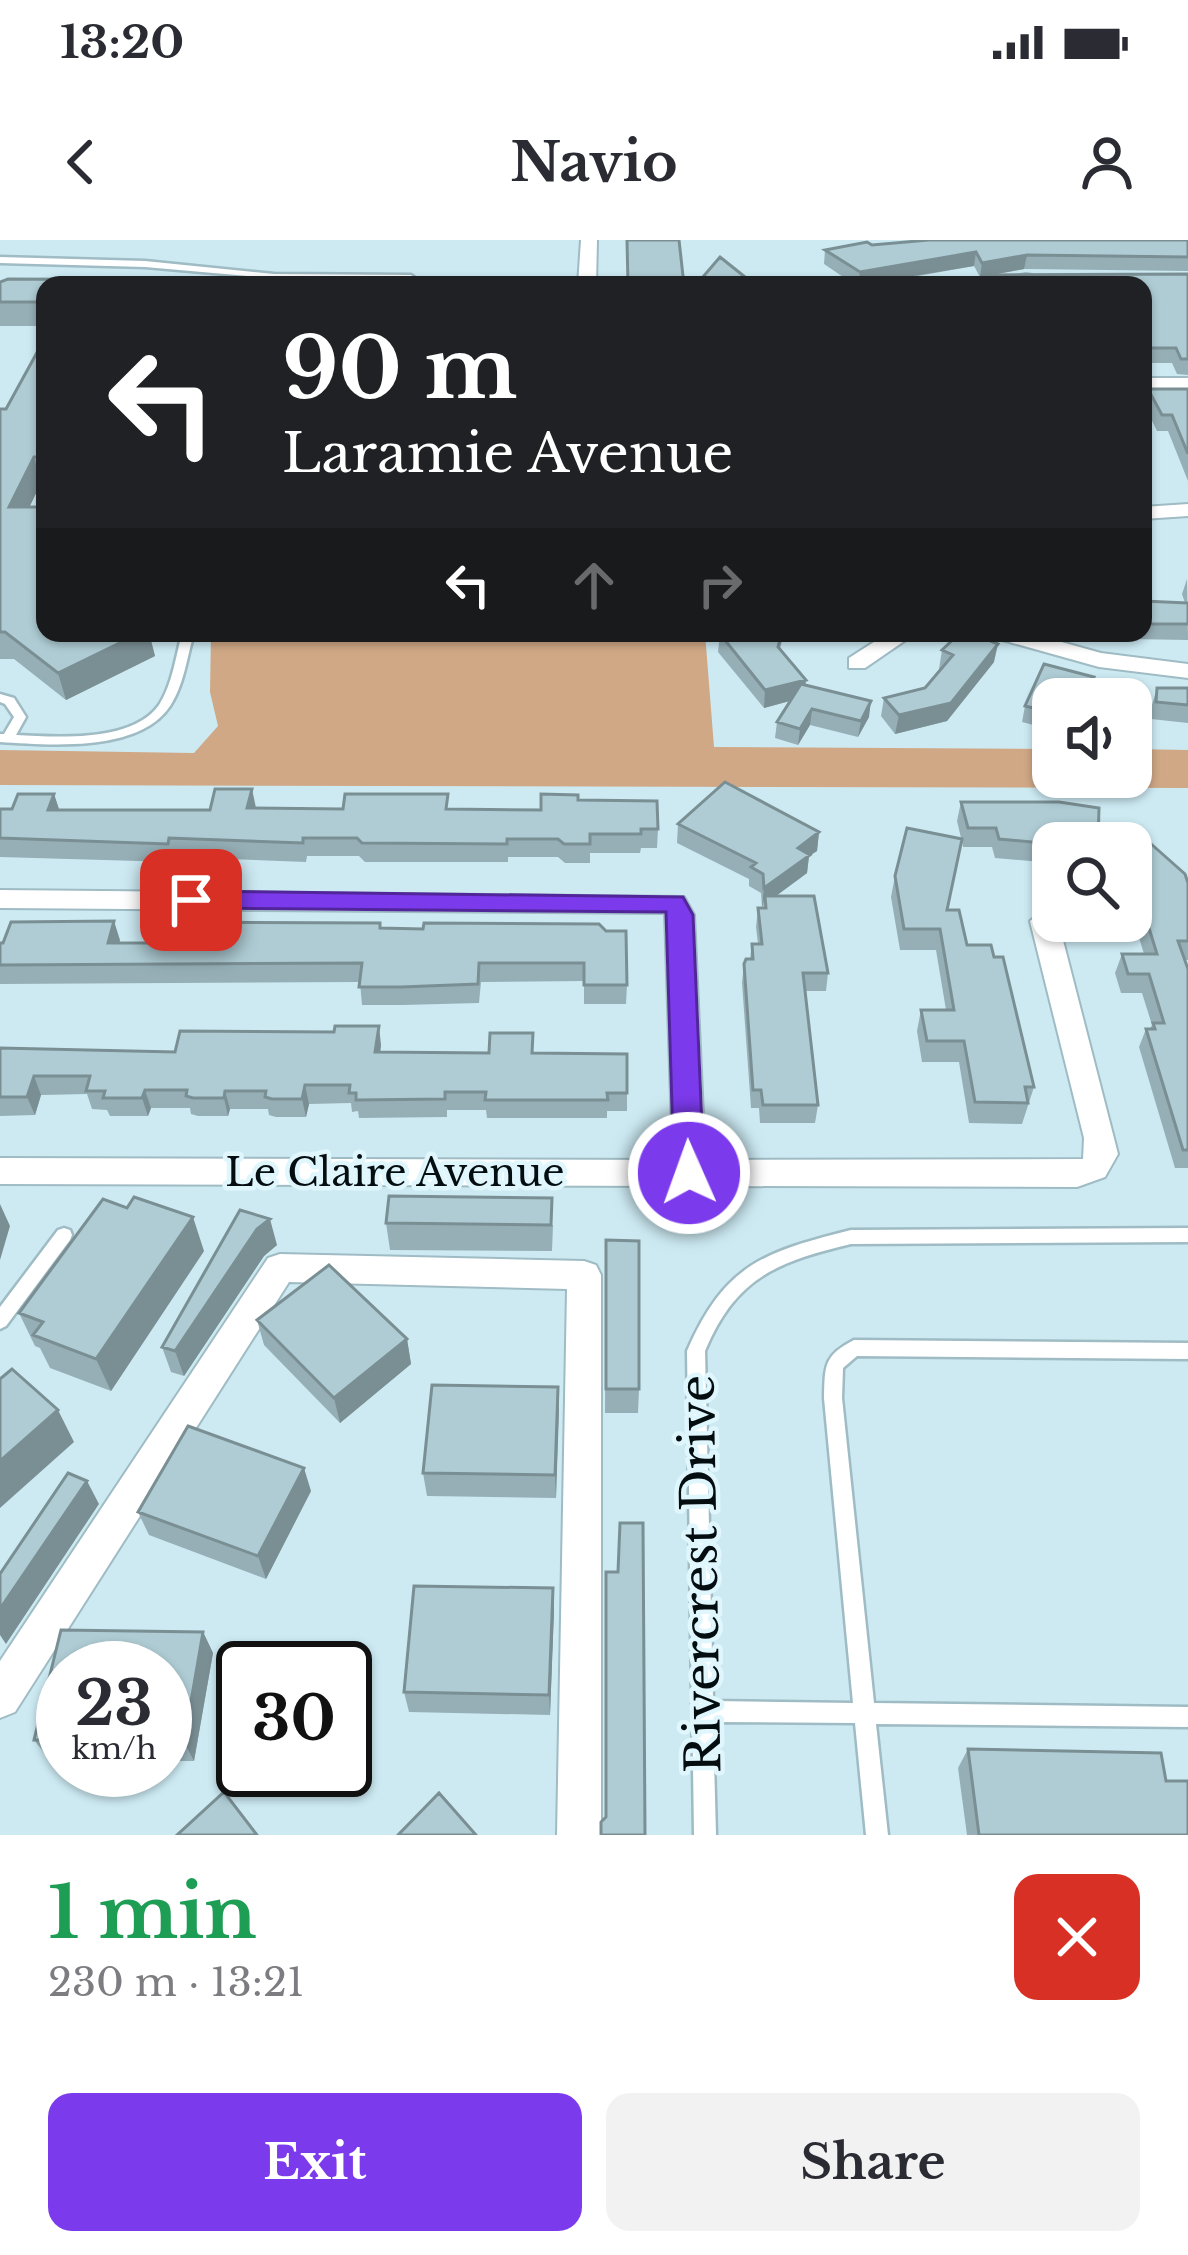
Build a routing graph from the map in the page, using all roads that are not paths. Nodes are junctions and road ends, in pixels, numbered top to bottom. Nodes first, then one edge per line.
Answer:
1 (589, 240) edge
2 (0, 260) edge
3 (46, 261) junction
4 (38, 274) edge
5 (272, 276) edge
6 (587, 276) edge
7 (1152, 384) edge
8 (1188, 384) edge
9 (1188, 511) edge
10 (1152, 513) edge
11 (185, 642) edge
12 (890, 642) edge
13 (1035, 642) edge
14 (857, 663) dead end
15 (1188, 671) edge
16 (0, 698) edge
17 (4, 738) edge
18 (0, 899) edge
19 (1049, 942) edge
20 (0, 1171) edge
21 (689, 1173) junction
22 (64, 1235) dead end
23 (1188, 1235) edge
24 (0, 1321) edge
25 (1188, 1351) edge
26 (0, 1697) edge
27 (701, 1712) junction
28 (864, 1713) junction
29 (1188, 1717) edge
30 (578, 1835) edge
31 (705, 1835) edge
32 (877, 1835) edge

1 - 6 street
2 - 3 lane
3 - 4 lane
3 - 5 lane
7 - 8 street
9 - 10 street
11 - 17 lane
12 - 14 street
13 - 15 street
16 - 17 lane
18 - 21 street
19 - 21 street, Le Claire Avenue
20 - 21 street, Le Claire Avenue
22 - 24 lane
23 - 27 lane, Rivercrest Drive
25 - 28 lane
26 - 30 street
27 - 28 lane
27 - 31 lane, Rivercrest Drive
28 - 29 lane
28 - 32 lane

